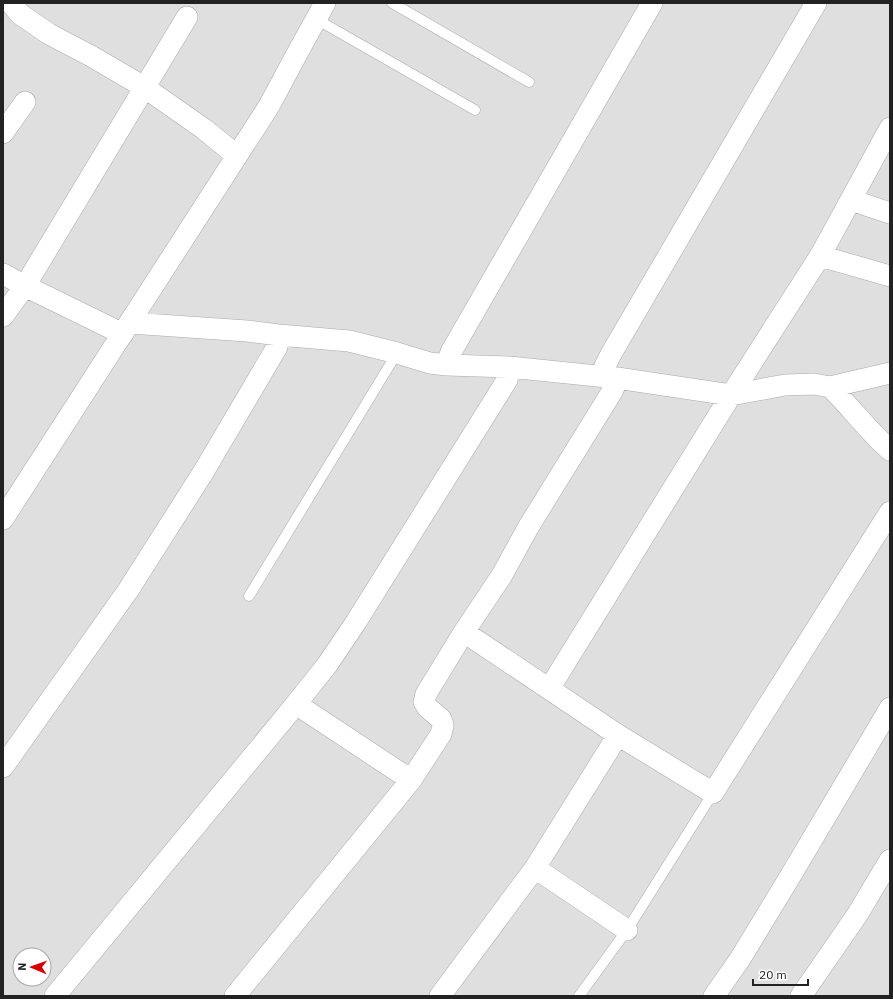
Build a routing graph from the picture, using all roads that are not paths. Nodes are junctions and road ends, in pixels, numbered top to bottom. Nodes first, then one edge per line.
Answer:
1 (11, 3) edge
2 (392, 3) edge
3 (652, 3) edge
4 (816, 3) edge
5 (320, 8) edge
6 (187, 17) dead end
7 (529, 82) dead end
8 (144, 87) junction
9 (25, 102) dead end
10 (475, 110) dead end
11 (890, 128) edge
12 (3, 133) edge
13 (237, 156) junction
14 (851, 200) junction
15 (890, 212) edge
16 (820, 256) junction
17 (3, 274) edge
18 (890, 276) edge
19 (25, 286) junction
20 (3, 316) edge
21 (126, 329) junction
22 (279, 335) junction
23 (397, 353) junction
24 (447, 365) junction
25 (509, 367) junction
26 (890, 373) edge
27 (610, 378) junction
28 (830, 387) junction
29 (731, 394) junction
30 (890, 450) edge
31 (890, 512) edge
32 (3, 519) edge
33 (249, 596) dead end
34 (464, 632) junction
35 (549, 689) junction
36 (296, 704) junction
37 (890, 708) edge
38 (618, 735) junction
39 (3, 766) edge
40 (411, 780) junction
41 (713, 793) junction
42 (890, 860) edge
43 (536, 868) junction
44 (626, 930) junction
45 (55, 996) edge
46 (235, 996) edge
47 (440, 996) edge
48 (579, 996) edge
49 (714, 996) edge
50 (801, 996) edge

1 - 8 street
2 - 7 lane
3 - 24 street
4 - 27 street
5 - 10 lane
5 - 13 street
6 - 8 street
8 - 13 street
8 - 19 street
9 - 12 street
11 - 14 street
13 - 21 street
14 - 15 street
14 - 16 street
16 - 18 street
16 - 29 street
17 - 19 street
19 - 20 street
19 - 21 street
21 - 22 street
21 - 32 street
22 - 23 street
22 - 39 street
23 - 24 street
23 - 33 lane
24 - 25 street
25 - 27 street
25 - 36 street
26 - 28 street
27 - 29 street
27 - 34 street
28 - 29 street
28 - 30 street
29 - 35 street
31 - 41 street
34 - 35 street
34 - 40 street
35 - 38 street
36 - 40 street
36 - 45 street
37 - 49 street
38 - 41 street
38 - 43 street
40 - 46 street
41 - 44 lane
42 - 50 street
43 - 44 street
43 - 47 street
44 - 48 lane

